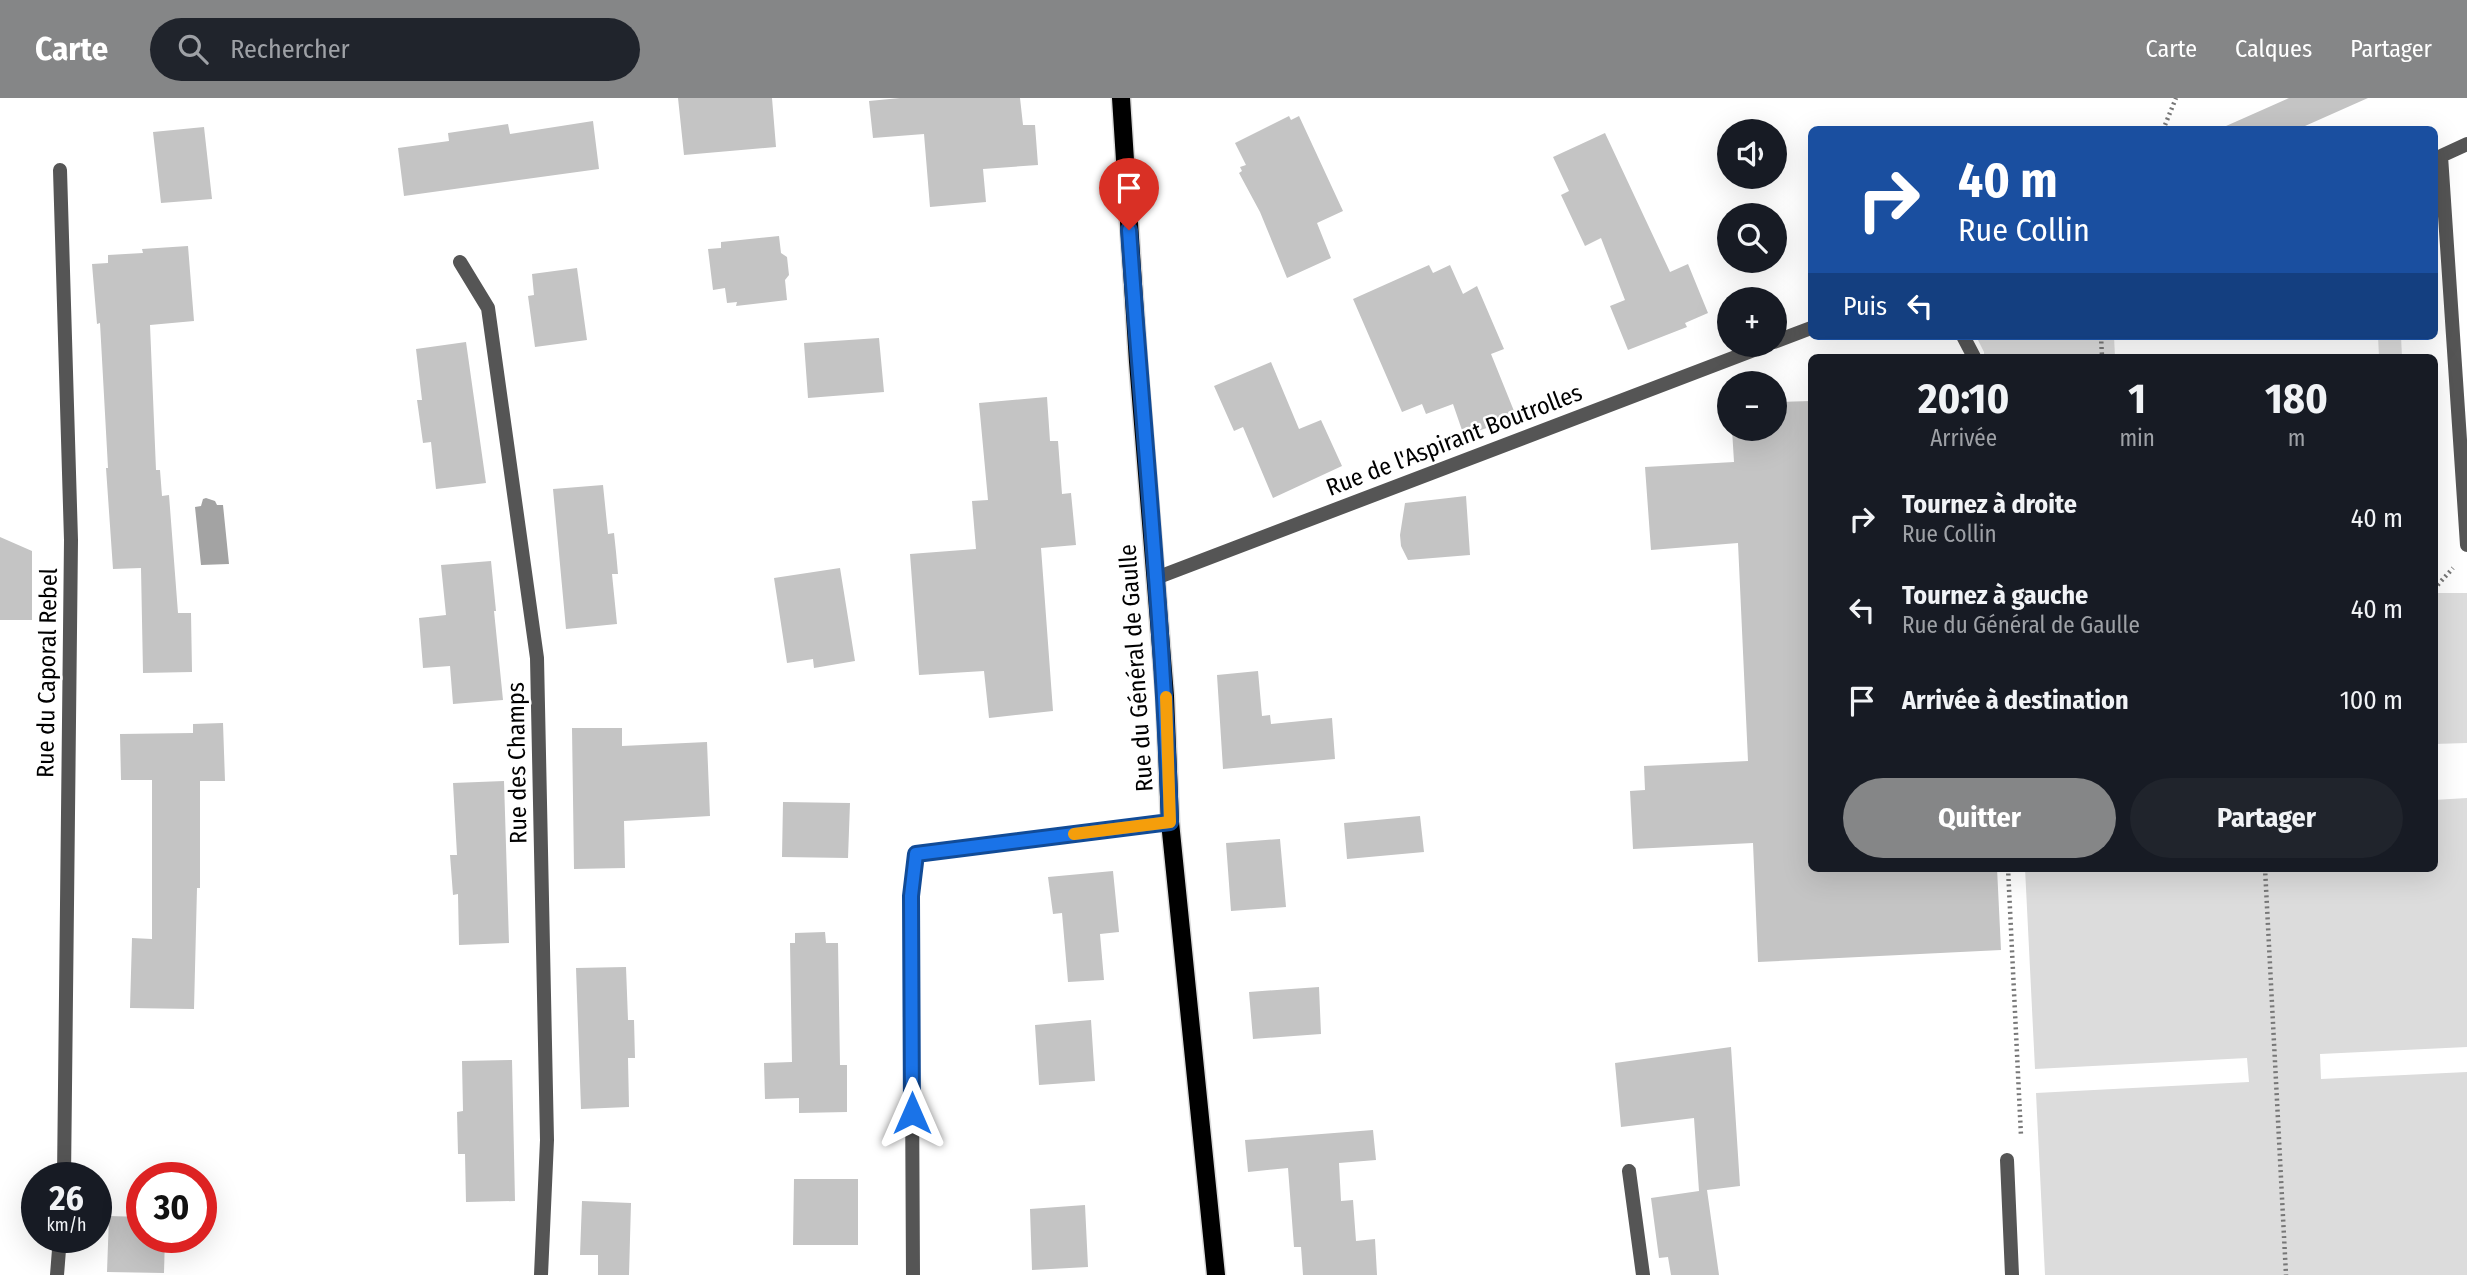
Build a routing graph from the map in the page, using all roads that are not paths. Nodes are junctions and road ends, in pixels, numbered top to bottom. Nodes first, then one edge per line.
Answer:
1 (1121, 98) edge
2 (2467, 144) edge
3 (60, 170) dead end
4 (460, 262) dead end
5 (1808, 329) edge
6 (1787, 337) edge
7 (1736, 357) edge
8 (2467, 545) edge
9 (1156, 578) junction
10 (1170, 822) junction
11 (2007, 1160) road end
12 (64, 1162) edge
13 (1629, 1171) dead end
14 (59, 1253) edge
15 (57, 1275) edge
16 (541, 1275) edge
17 (913, 1275) edge
18 (1216, 1275) edge
19 (1643, 1275) edge
20 (2012, 1275) edge

1 - 9 main road, Rue du Général de Gaulle
2 - 8 street
3 - 12 street, Rue du Caporal Rebel
4 - 16 street, Rue des Champs
5 - 6 street
7 - 9 street, Rue de l'Aspirant Boutrolles
9 - 10 main road, Rue du Général de Gaulle
10 - 17 street
10 - 18 main road, Rue du Général de Gaulle
11 - 20 street
13 - 19 street
14 - 15 street

